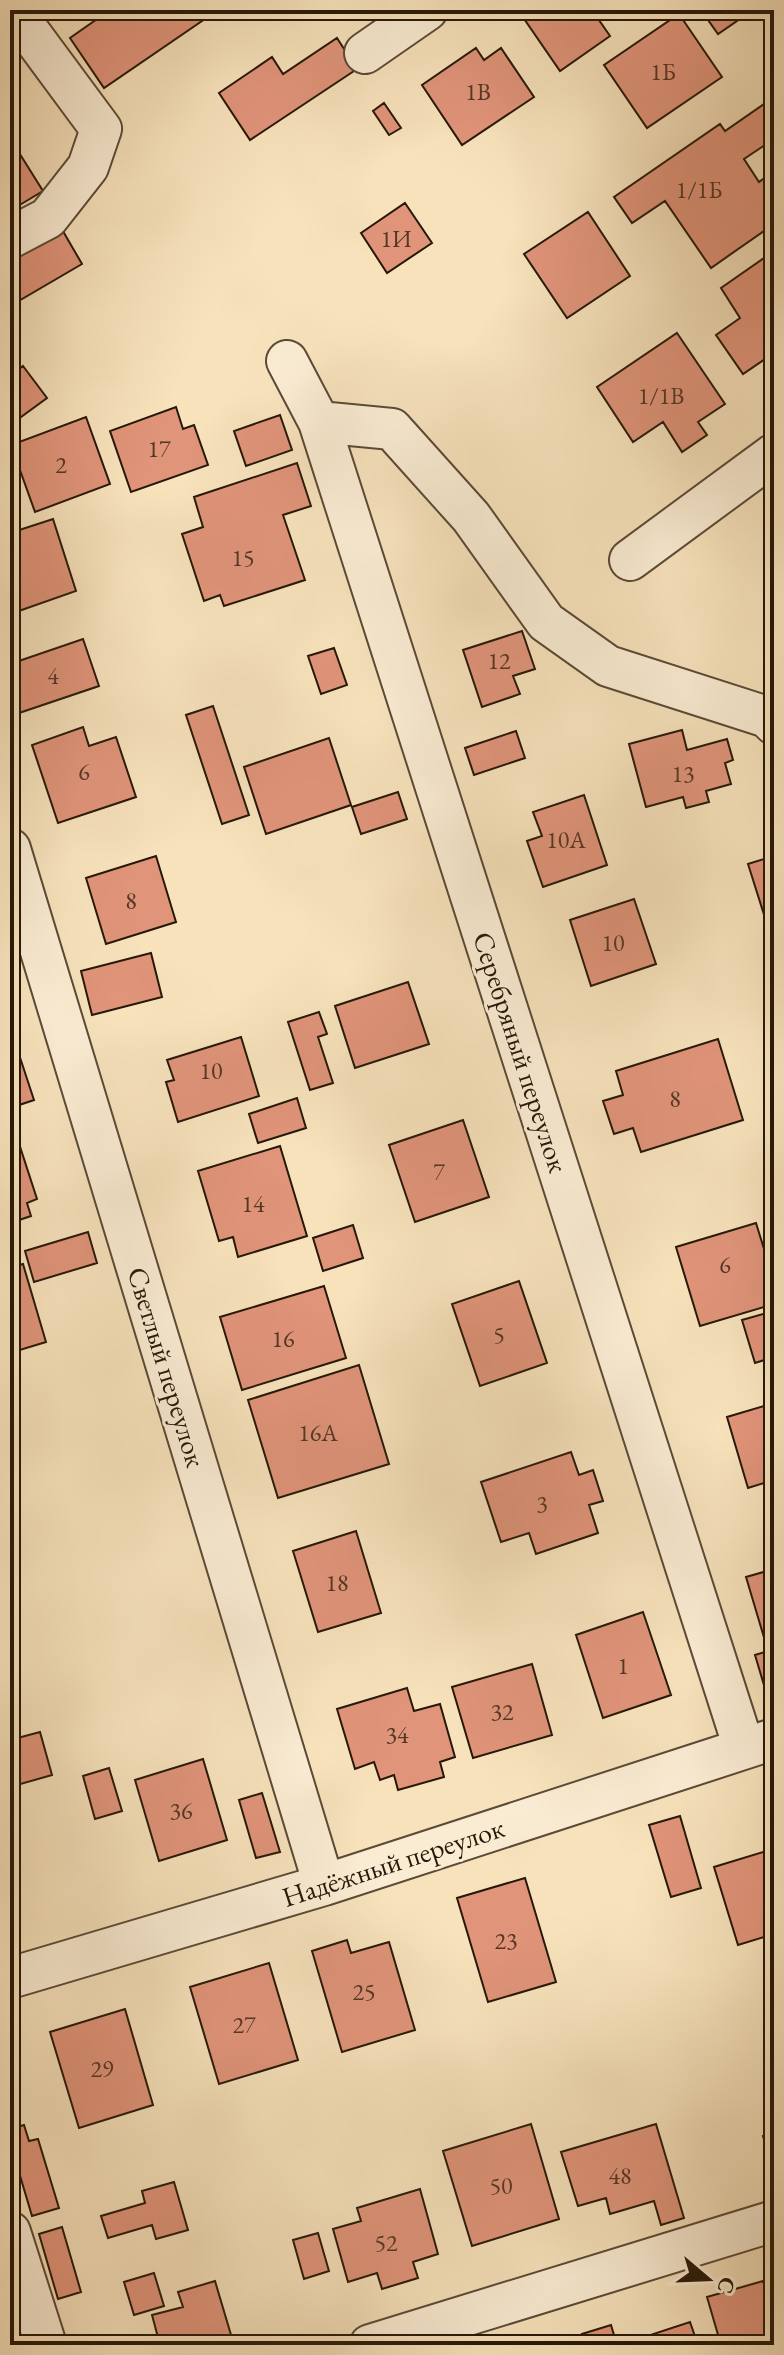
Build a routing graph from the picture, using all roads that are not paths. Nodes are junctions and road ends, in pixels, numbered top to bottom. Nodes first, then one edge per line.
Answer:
1 (13, 10) edge
2 (427, 10) edge
3 (365, 53) dead end
4 (10, 238) edge
5 (287, 361) dead end
6 (319, 422) junction
7 (774, 454) edge
8 (630, 560) dead end
9 (774, 724) edge
10 (10, 849) edge
11 (759, 1744) edge
12 (324, 1885) junction
13 (10, 1978) edge
14 (774, 2221) edge
15 (10, 2232) edge
16 (46, 2345) edge
17 (370, 2345) edge

1 - 4 street
2 - 3 street
5 - 6 street, Серебряный переулок
6 - 9 street
6 - 11 street, Серебряный переулок
7 - 8 street
10 - 12 street, Светлый переулок
11 - 12 street, Надёжный переулок
12 - 13 street, Надёжный переулок
14 - 17 street
15 - 16 street

